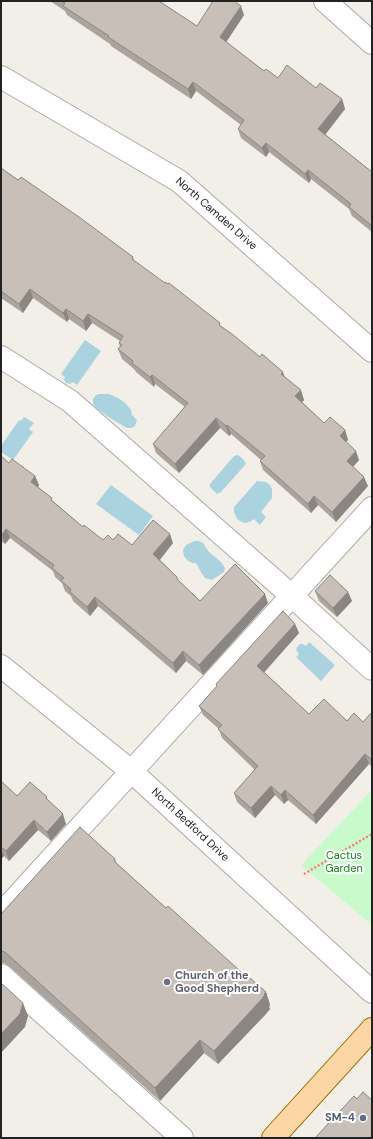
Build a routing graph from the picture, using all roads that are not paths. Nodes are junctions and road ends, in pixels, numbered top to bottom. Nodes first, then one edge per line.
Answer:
1 (324, 1) edge
2 (372, 43) edge
3 (1, 77) edge
4 (372, 350) edge
5 (1, 357) edge
6 (372, 508) edge
7 (292, 596) junction
8 (1, 666) edge
9 (372, 668) edge
10 (132, 771) junction
11 (1, 914) edge
12 (1, 975) edge
13 (372, 992) edge
14 (372, 1028) edge
15 (182, 1138) edge
16 (273, 1138) edge

1 - 2 street
3 - 4 street, North Camden Drive
5 - 7 street
6 - 7 street
7 - 9 street
7 - 10 street
8 - 10 street, North Bedford Drive
10 - 11 street
10 - 13 street, North Bedford Drive
12 - 15 street
14 - 16 main road

